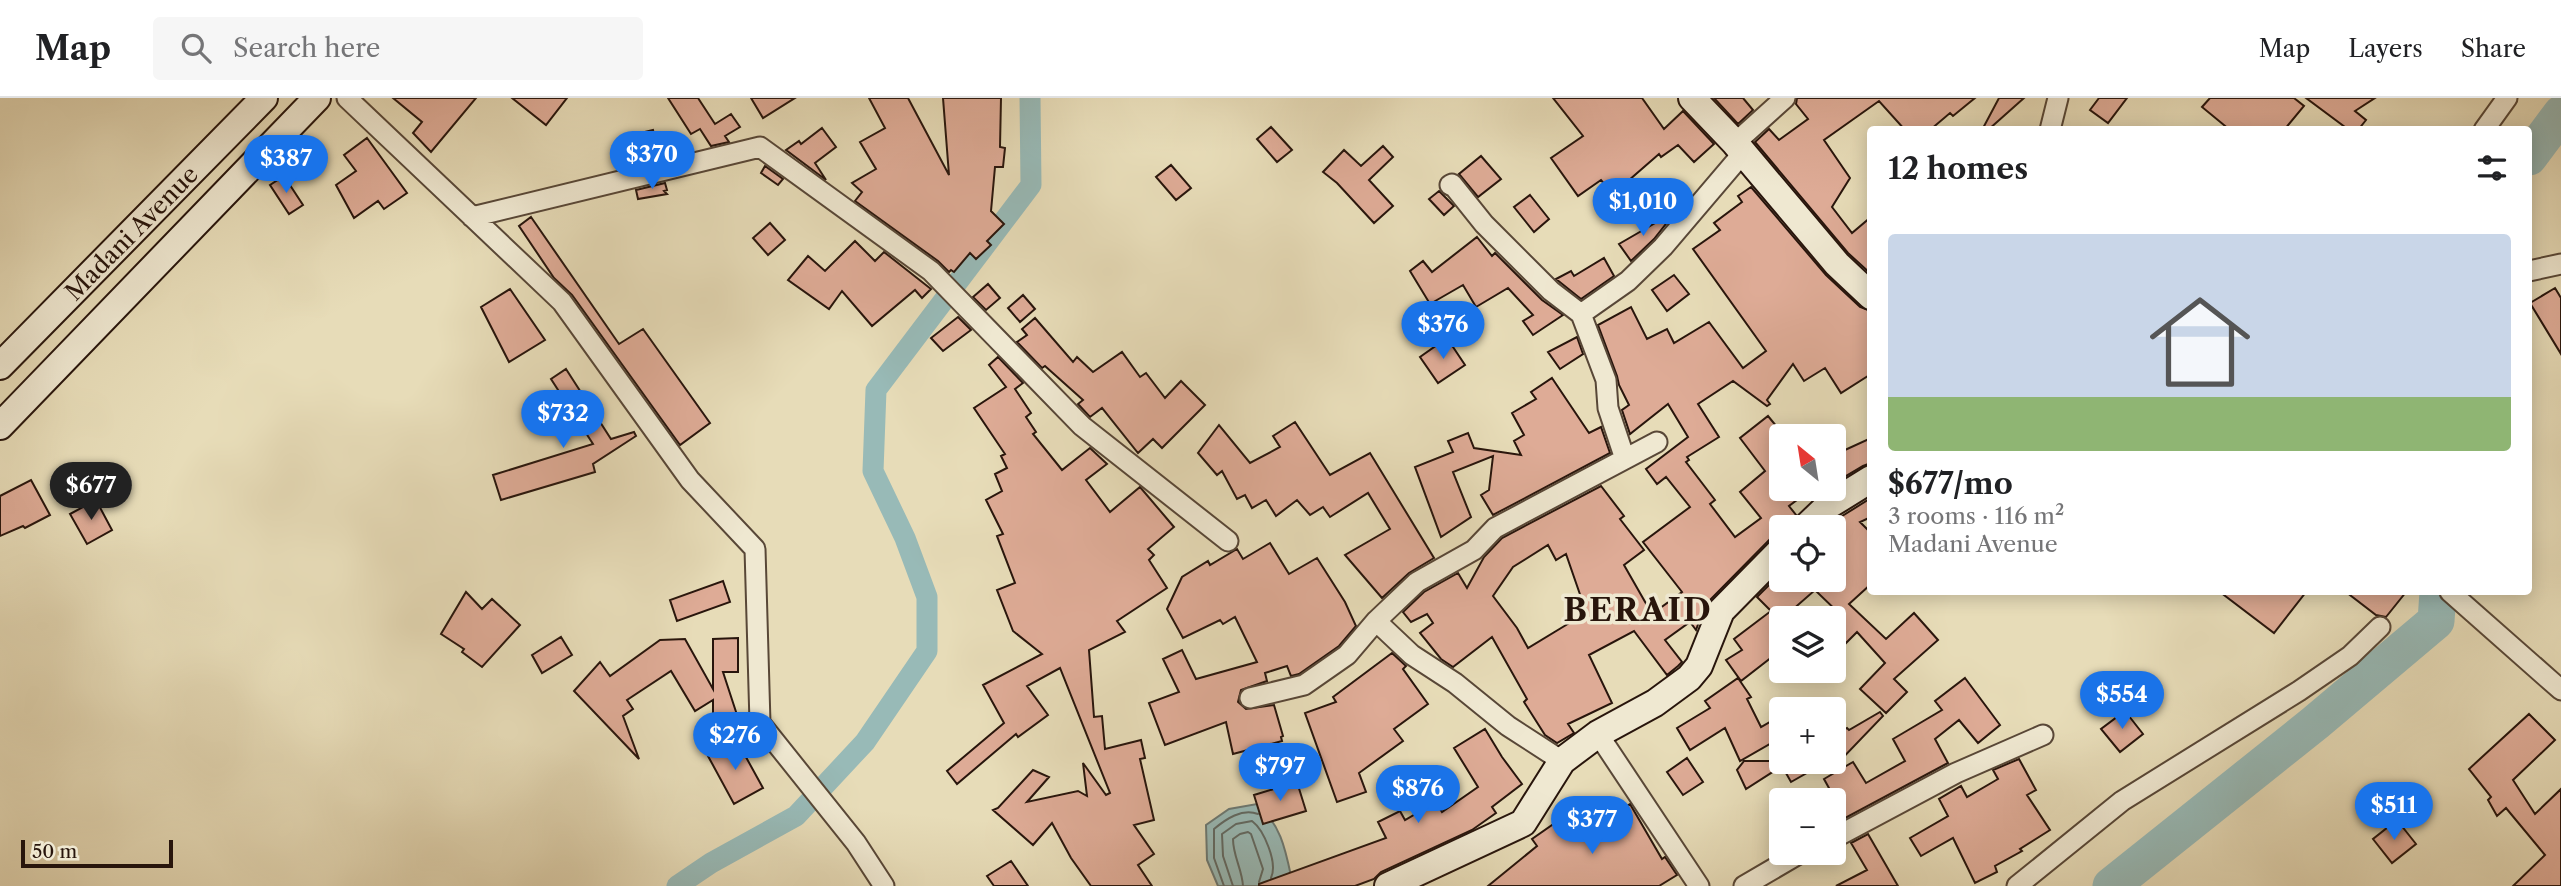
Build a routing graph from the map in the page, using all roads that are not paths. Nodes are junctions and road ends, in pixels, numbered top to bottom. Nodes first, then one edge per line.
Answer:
1 (264, 98) edge
2 (317, 98) edge
3 (347, 98) edge
4 (1692, 98) edge
5 (1785, 98) edge
6 (2058, 98) edge
7 (2507, 98) edge
8 (2051, 126) edge
9 (2487, 126) edge
10 (1739, 148) junction
11 (1450, 185) dead end
12 (472, 217) junction
13 (2561, 264) edge
14 (2532, 270) edge
15 (1867, 292) edge
16 (1581, 314) junction
17 (0, 366) edge
18 (0, 426) edge
19 (1657, 442) dead end
20 (1625, 459) junction
21 (1867, 481) edge
22 (1819, 515) edge
23 (1228, 541) dead end
24 (1769, 562) edge
25 (2453, 595) edge
26 (1376, 621) junction
27 (2380, 627) dead end
28 (2561, 690) edge
29 (1250, 698) dead end
30 (1598, 734) junction
31 (2043, 735) dead end
32 (1562, 761) junction
33 (1846, 832) edge
34 (1780, 865) edge
35 (884, 886) edge
36 (1388, 886) edge
37 (1699, 886) edge
38 (1744, 886) edge
39 (2017, 886) edge

1 - 17 street, Madani Avenue
2 - 18 street
3 - 12 street
4 - 10 street
5 - 10 street
6 - 8 street
7 - 9 street
10 - 15 street
10 - 16 street
11 - 16 street
12 - 23 street
12 - 35 street
13 - 14 street
16 - 20 street
19 - 20 street
20 - 26 street
21 - 22 street
24 - 30 street
25 - 28 street
26 - 29 street
26 - 32 street
27 - 39 street
30 - 32 street
30 - 37 street
31 - 33 street
32 - 36 street
34 - 38 street

